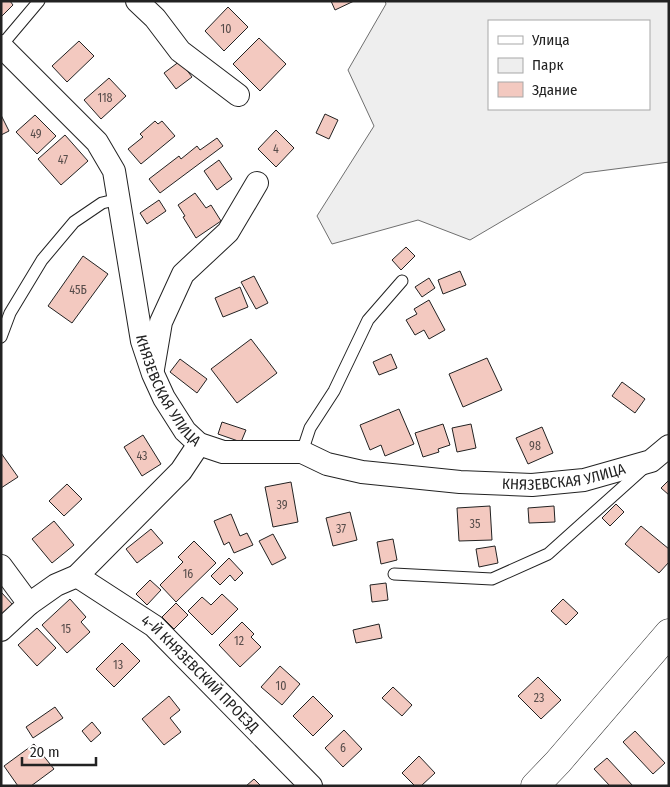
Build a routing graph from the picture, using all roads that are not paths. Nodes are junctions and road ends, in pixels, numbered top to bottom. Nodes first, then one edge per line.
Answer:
1 (39, 1) edge
2 (137, 1) edge
3 (1, 46) edge
4 (238, 95) dead end
5 (257, 183) dead end
6 (119, 199) junction
7 (402, 281) dead end
8 (1, 337) edge
9 (153, 374) junction
10 (200, 444) junction
11 (669, 446) edge
12 (302, 452) junction
13 (651, 461) junction
14 (1, 566) edge
15 (394, 574) dead end
16 (77, 576) junction
17 (29, 604) junction
18 (1, 630) edge
19 (669, 633) edge
20 (311, 786) edge
21 (535, 786) edge

1 - 3 lane
2 - 4 street
3 - 6 street, КНЯЗЕВСКАЯ УЛИЦА
5 - 9 street
6 - 8 lane
6 - 9 street, КНЯЗЕВСКАЯ УЛИЦА
7 - 12 lane
9 - 10 street, КНЯЗЕВСКАЯ УЛИЦА
10 - 12 street, КНЯЗЕВСКАЯ УЛИЦА
10 - 16 street
11 - 13 street, КНЯЗЕВСКАЯ УЛИЦА
12 - 13 street, КНЯЗЕВСКАЯ УЛИЦА
13 - 15 lane
14 - 17 street
16 - 17 street
16 - 20 street, 4-Й КНЯЗЕВСКИЙ ПРОЕЗД
17 - 18 street
19 - 21 street

